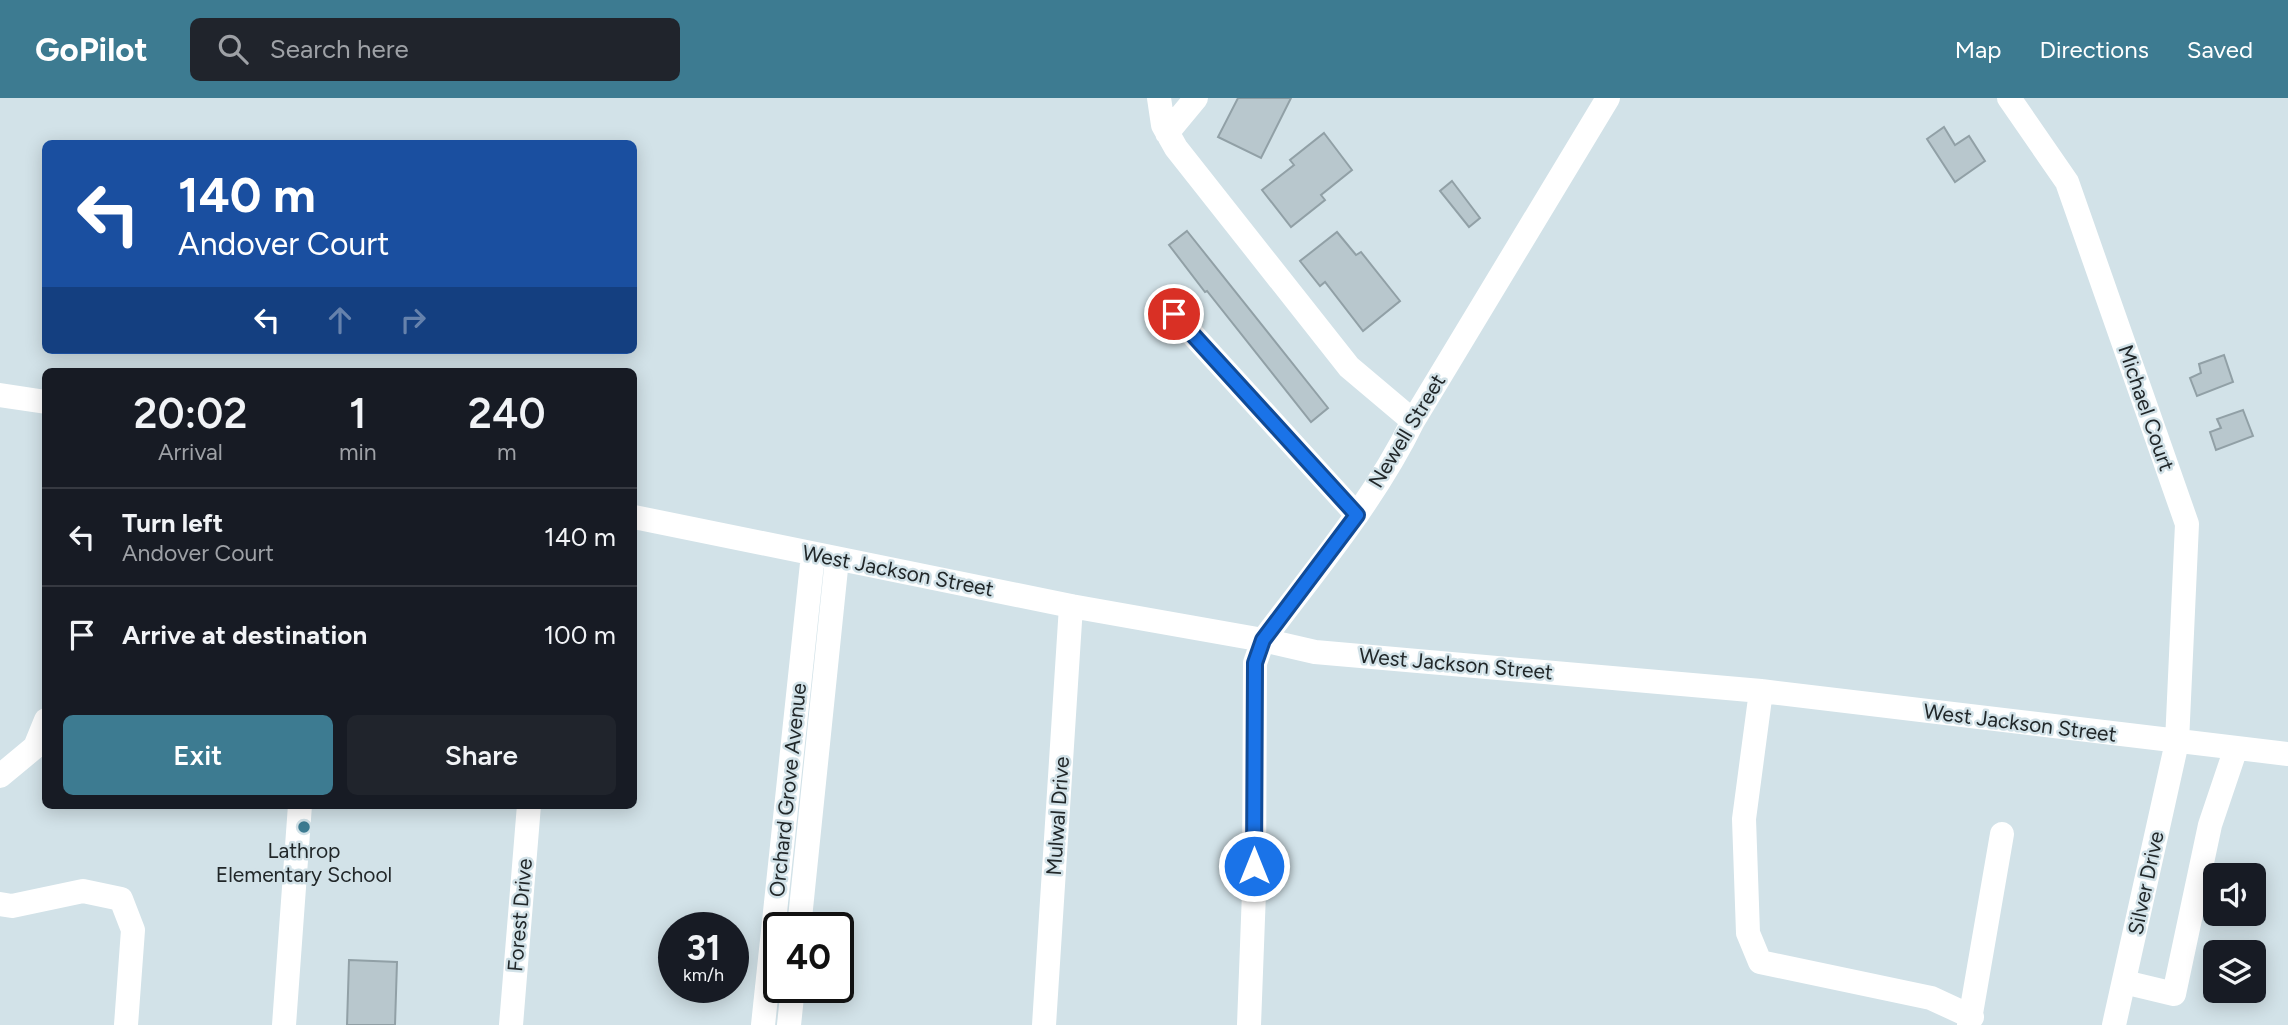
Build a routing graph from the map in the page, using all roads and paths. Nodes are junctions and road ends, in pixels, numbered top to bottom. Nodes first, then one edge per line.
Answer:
1 (1159, 98) edge
2 (1196, 98) edge
3 (2009, 98) edge
4 (1600, 102) edge
5 (1167, 133) junction
6 (1174, 314) dead end
7 (0, 395) edge
8 (42, 401) edge
9 (1413, 421) junction
10 (1357, 515) junction
11 (637, 517) edge
12 (825, 557) junction
13 (1071, 606) junction
14 (1263, 640) junction
15 (1761, 691) junction
16 (42, 730) edge
17 (2177, 742) junction
18 (2236, 748) junction
19 (2288, 754) edge
20 (0, 776) edge
21 (300, 809) edge
22 (529, 809) edge
23 (2002, 834) dead end
24 (0, 904) edge
25 (800, 912) edge
26 (2124, 982) junction
27 (791, 1003) edge
28 (1971, 1021) edge
29 (126, 1025) edge
30 (284, 1025) edge
31 (510, 1025) edge
32 (763, 1025) edge
33 (789, 1025) edge
34 (1044, 1025) edge
35 (1249, 1025) edge
36 (2114, 1025) edge

1 - 5 street
2 - 5 street
3 - 17 street, Michael Court
4 - 9 street, Newell Street
5 - 9 street
6 - 10 street
7 - 8 street
9 - 10 street, Newell Street
10 - 14 street, Newell Street
11 - 12 street, West Jackson Street
12 - 13 street, West Jackson Street
12 - 25 street, Orchard Grove Avenue
12 - 32 street, Orchard Grove Avenue
13 - 14 street, West Jackson Street
13 - 34 street, Mulwal Drive
14 - 15 street, West Jackson Street
14 - 35 street, Newell Street
15 - 17 street, West Jackson Street
15 - 28 street
16 - 20 street
17 - 18 street, West Jackson Street
17 - 26 street, Silver Drive
18 - 19 street, West Jackson Street
18 - 26 street
21 - 30 street
22 - 31 street, Forest Drive
23 - 28 street
24 - 29 street
26 - 36 street, Silver Drive
27 - 33 street

